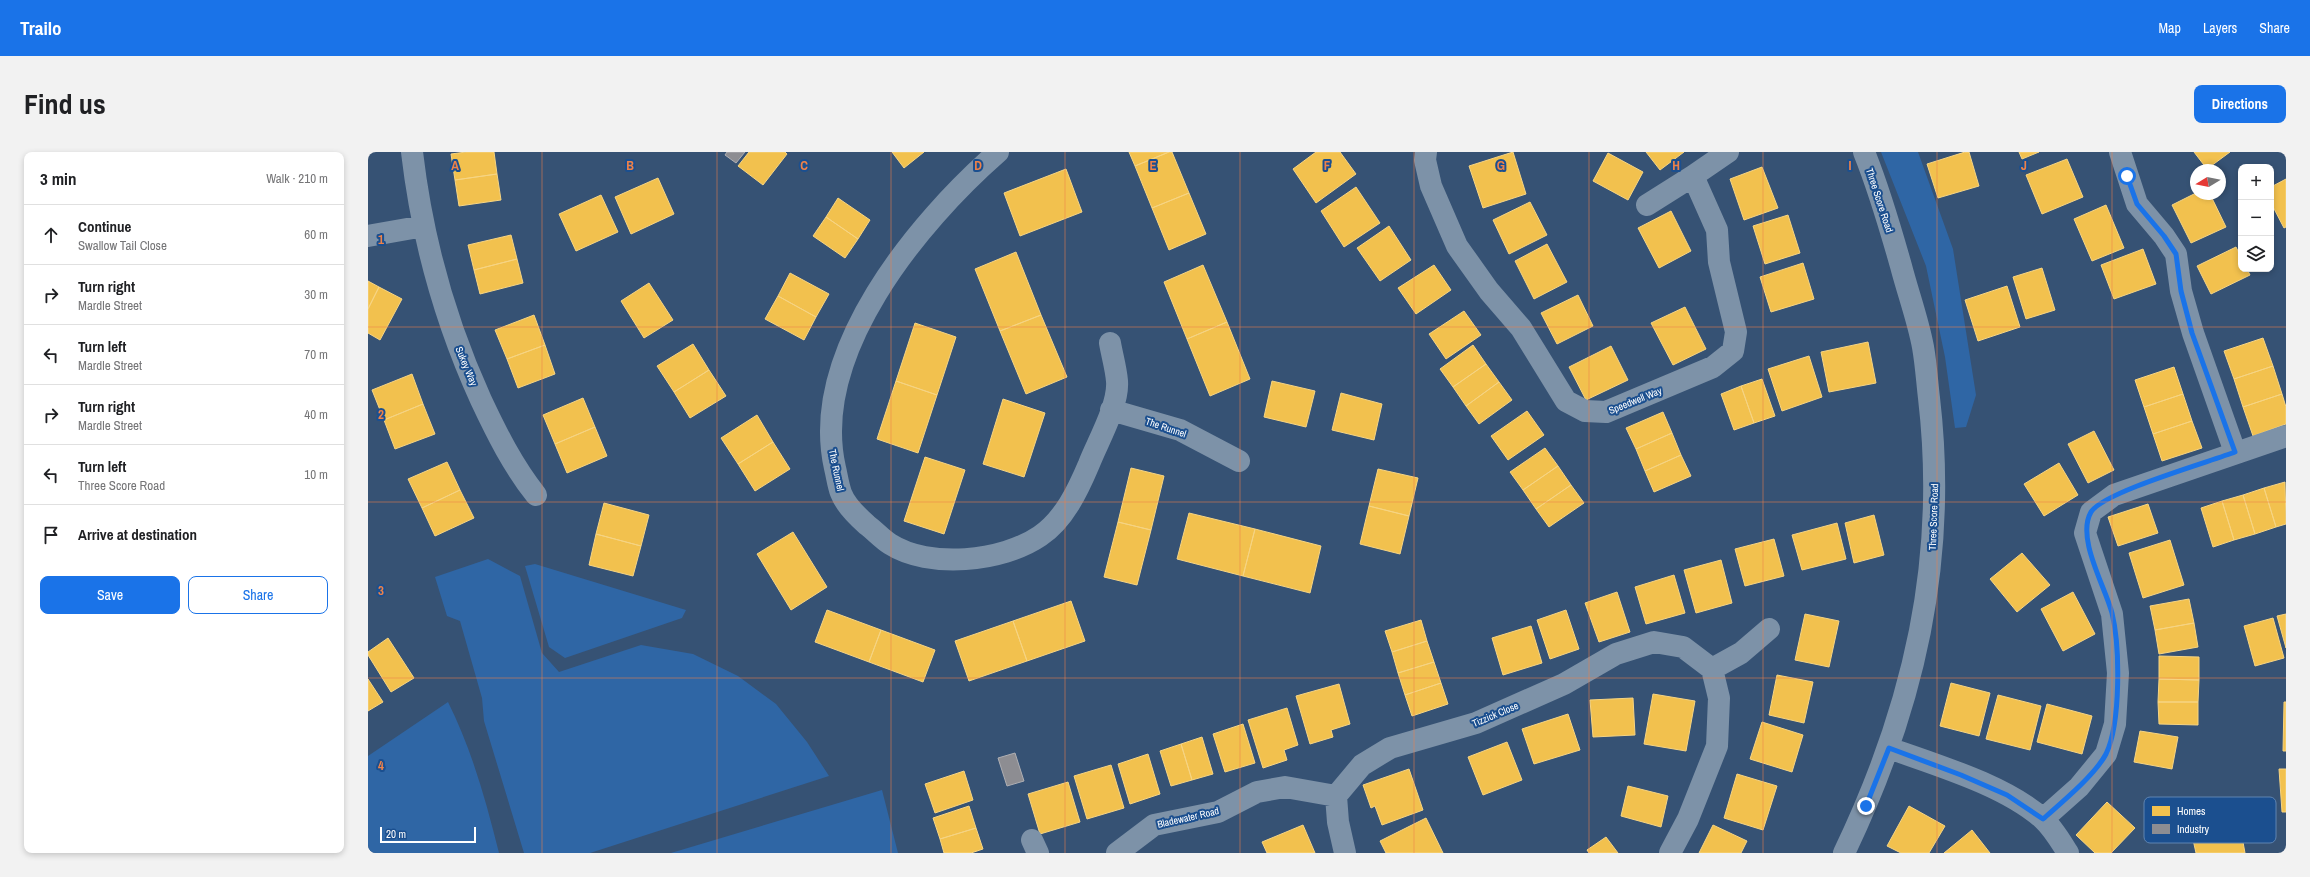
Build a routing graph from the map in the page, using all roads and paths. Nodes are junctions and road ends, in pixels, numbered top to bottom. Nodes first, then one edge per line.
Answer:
1 (412, 152) edge
2 (997, 152) edge
3 (1426, 152) edge
4 (1728, 152) edge
5 (1864, 152) edge
6 (2120, 152) edge
7 (1693, 176) junction
8 (1648, 205) dead end
9 (424, 226) junction
10 (368, 236) edge
11 (1110, 343) dead end
12 (1112, 410) junction
13 (2286, 436) edge
14 (2235, 452) junction
15 (1239, 461) dead end
16 (536, 495) dead end
17 (1769, 629) dead end
18 (1712, 669) junction
19 (1889, 748) junction
20 (1336, 796) junction
21 (2043, 819) junction
22 (1117, 853) edge
23 (1346, 853) edge
24 (1670, 853) edge
25 (1844, 853) edge
26 (2068, 853) edge

1 - 9 street, Sukey Way
2 - 12 street, The Runnel
3 - 7 street, Speedwell Way
4 - 7 street
5 - 19 street, Three Score Road
6 - 14 street
7 - 8 street
9 - 10 street
9 - 16 street, Sukey Way
11 - 12 street, The Runnel
12 - 15 street, The Runnel
13 - 14 street
14 - 21 street
17 - 18 street
18 - 20 street, Tizzick Close
18 - 24 street
19 - 21 street
19 - 25 street, Three Score Road
20 - 22 street, Bladewater Road
20 - 23 street
21 - 26 street

